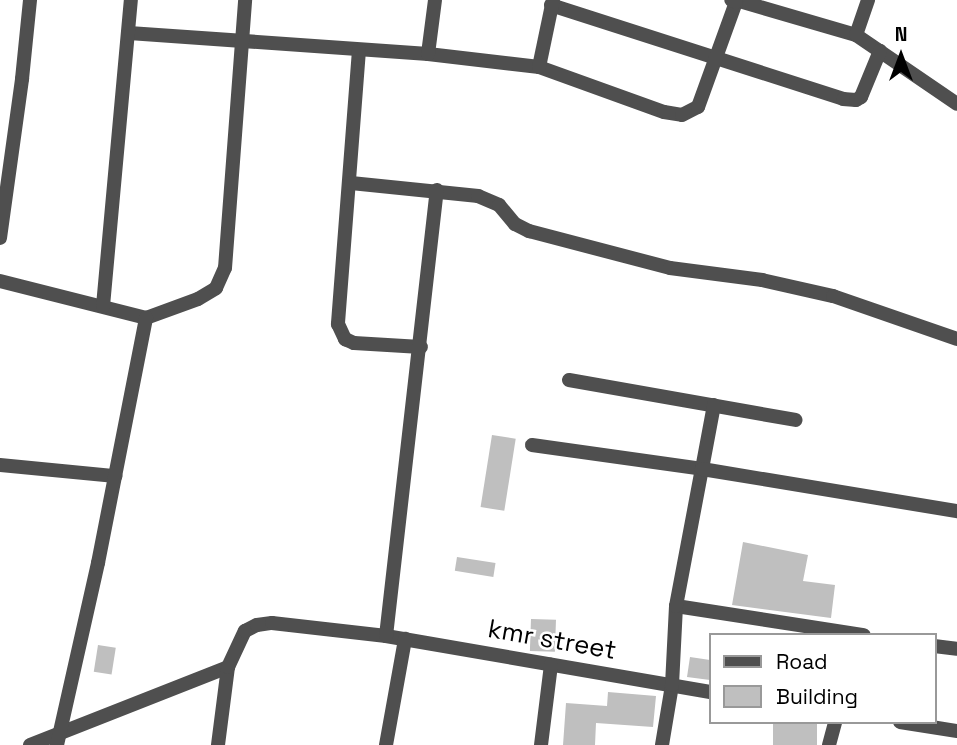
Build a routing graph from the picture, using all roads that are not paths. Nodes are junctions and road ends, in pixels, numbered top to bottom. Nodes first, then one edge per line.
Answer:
1 (30, 0) edge
2 (131, 0) edge
3 (245, 0) edge
4 (435, 0) edge
5 (869, 0) edge
6 (734, 1) edge
7 (552, 3) edge
8 (129, 33) junction
9 (856, 35) junction
10 (242, 43) junction
11 (359, 50) junction
12 (880, 51) junction
13 (428, 54) junction
14 (716, 57) junction
15 (538, 67) junction
16 (957, 104) edge
17 (351, 183) junction
18 (437, 190) junction
19 (0, 238) edge
20 (0, 281) edge
21 (103, 306) junction
22 (146, 318) junction
23 (957, 339) edge
24 (421, 347) junction
25 (569, 380) dead end
26 (714, 405) junction
27 (795, 420) dead end
28 (532, 445) dead end
29 (0, 465) edge
30 (702, 469) junction
31 (115, 477) junction
32 (957, 511) edge
33 (677, 606) junction
34 (851, 633) edge
35 (387, 636) junction
36 (405, 639) junction
37 (936, 646) edge
38 (957, 649) edge
39 (551, 666) junction
40 (228, 667) junction
41 (672, 685) junction
42 (708, 692) edge
43 (834, 724) edge
44 (913, 724) edge
45 (957, 731) edge
46 (59, 738) edge
47 (30, 745) edge
48 (218, 745) edge
49 (386, 745) edge
50 (541, 745) edge
51 (662, 745) edge
52 (829, 745) edge

1 - 19 street
2 - 8 street
3 - 10 street
4 - 13 street
5 - 9 street
6 - 9 street
6 - 14 street
7 - 14 street
7 - 15 street
8 - 10 street
8 - 21 street
9 - 12 street
10 - 11 street
10 - 22 street
11 - 13 street
11 - 17 street
12 - 14 street
12 - 16 street
13 - 15 street
14 - 15 street
17 - 18 street
17 - 24 street
18 - 23 street
18 - 24 street
20 - 21 street
21 - 22 street
22 - 31 street
24 - 35 street
25 - 26 street
26 - 27 street
26 - 30 street
28 - 30 street
29 - 31 street
30 - 32 street
30 - 33 street
31 - 46 street
33 - 34 street
33 - 41 street
35 - 36 street, kmr street
35 - 40 street, kmr street
36 - 39 street, kmr street
36 - 49 street
37 - 38 street
39 - 41 street, kmr street
39 - 50 street
40 - 46 street
40 - 48 street, kmr street
41 - 42 street, kmr street
41 - 51 street
43 - 52 street
44 - 45 street
46 - 47 street

